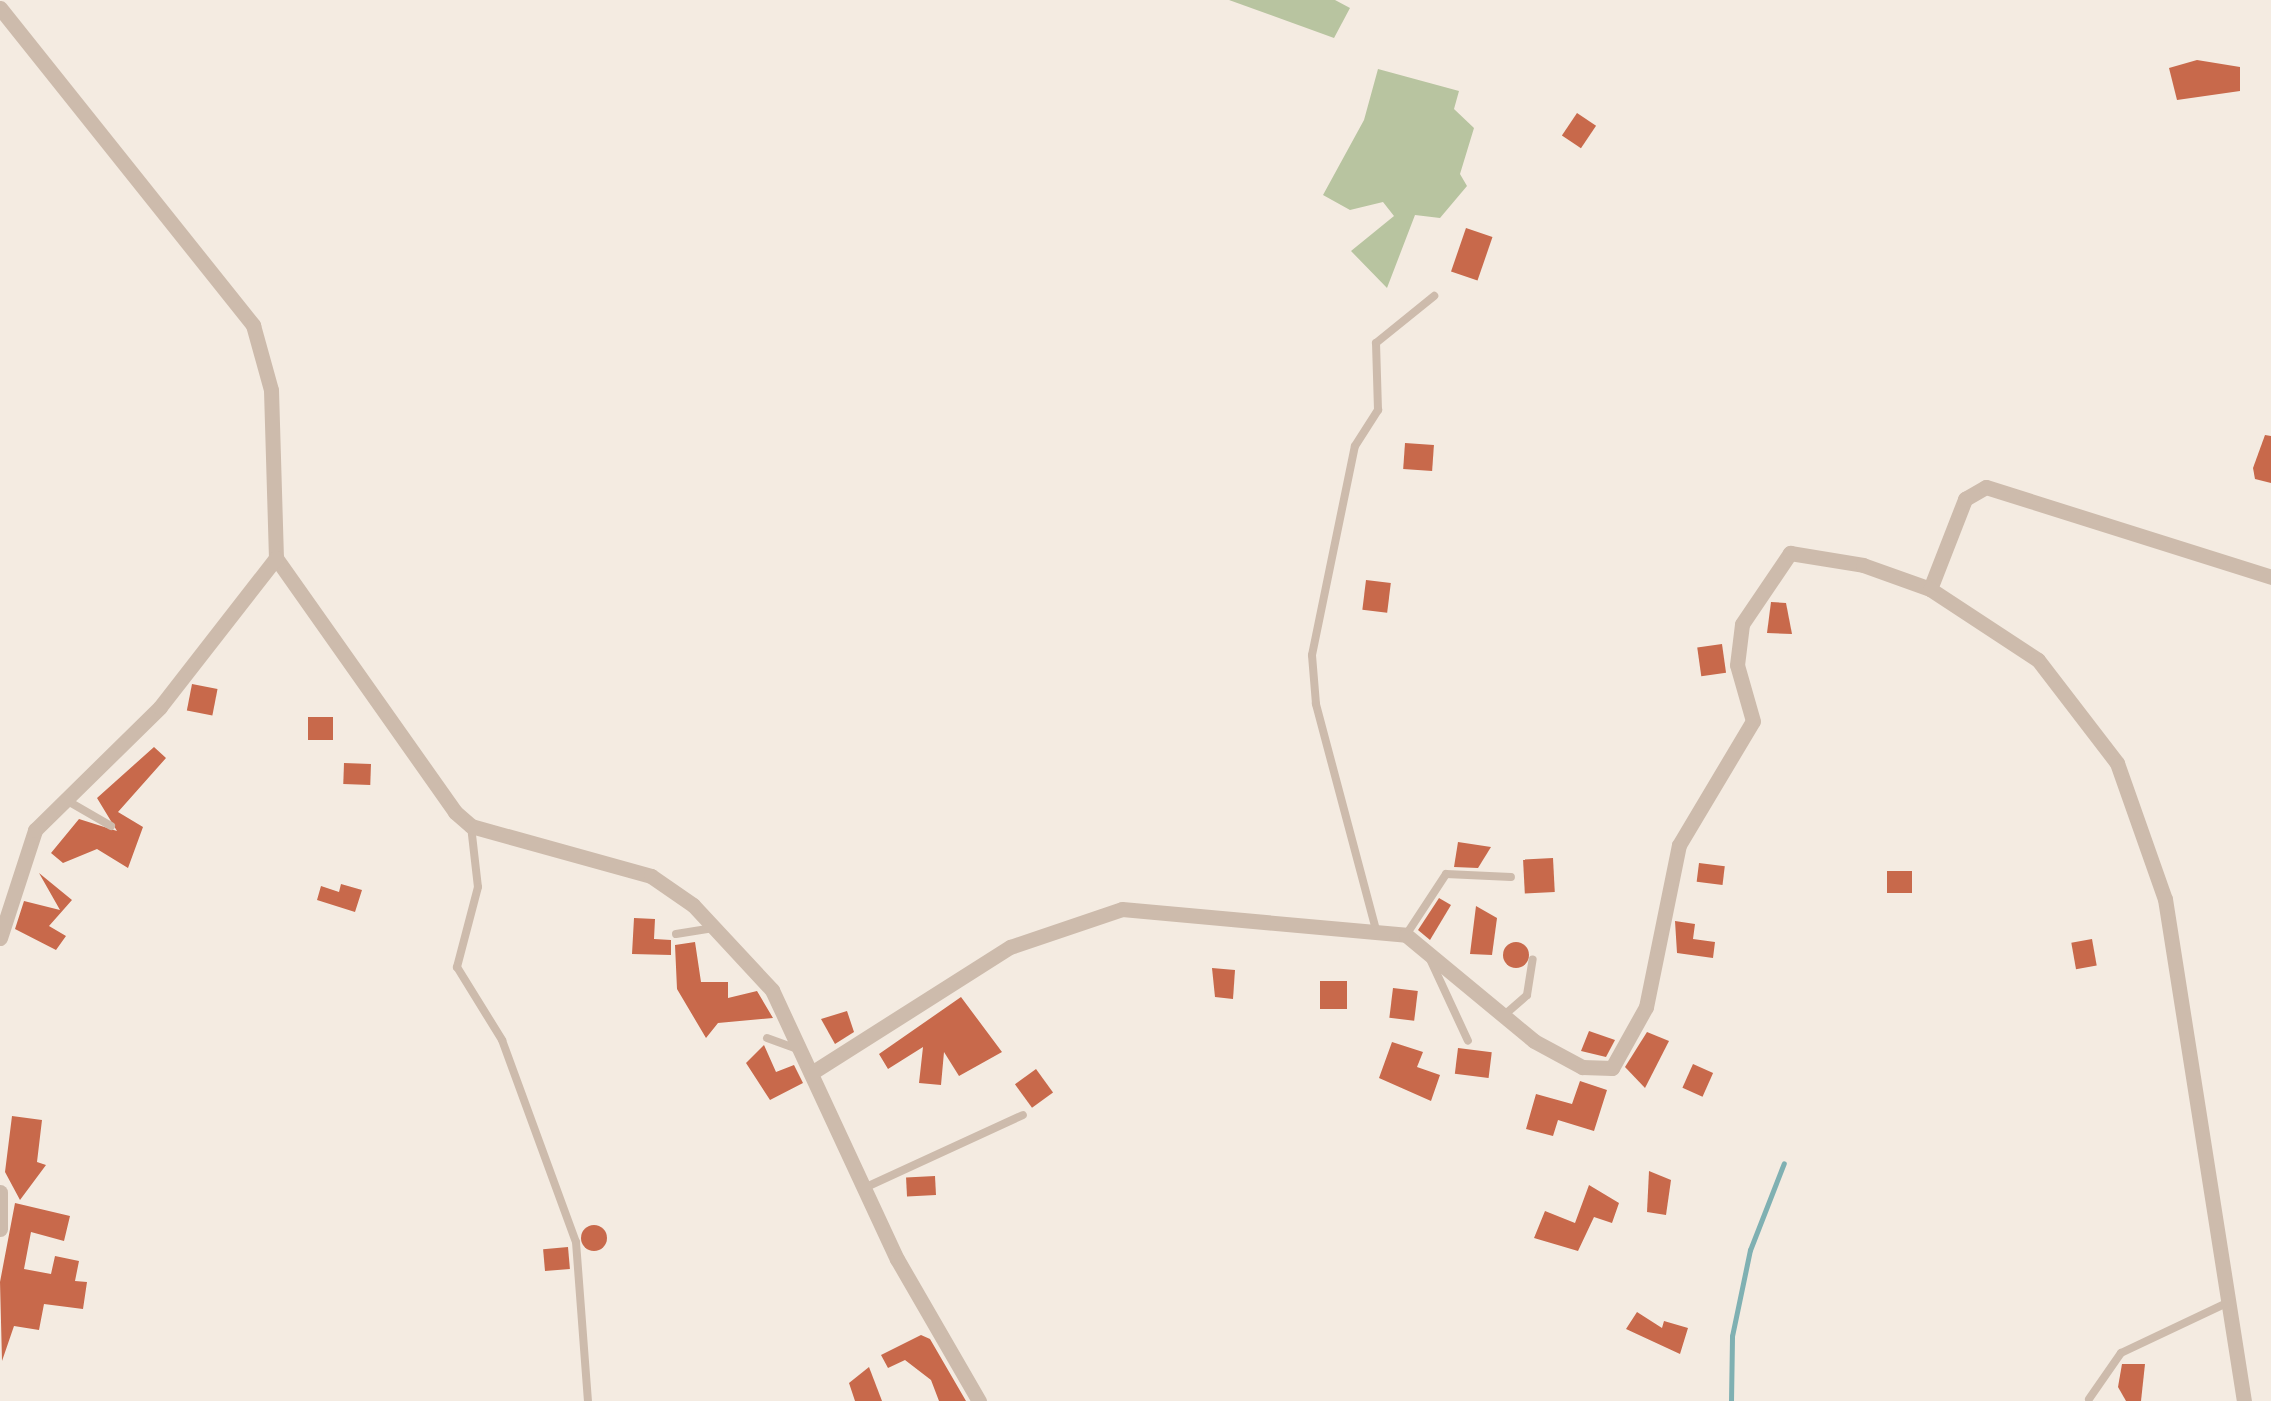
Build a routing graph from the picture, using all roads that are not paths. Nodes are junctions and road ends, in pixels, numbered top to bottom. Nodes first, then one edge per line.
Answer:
1 (0, 8) edge
2 (1434, 296) dead end
3 (276, 558) junction
4 (2271, 578) edge
5 (1930, 589) junction
6 (66, 800) junction
7 (112, 826) dead end
8 (471, 826) junction
9 (1511, 877) dead end
10 (1375, 926) junction
11 (714, 928) junction
12 (676, 934) dead end
13 (1406, 935) junction
14 (0, 938) edge
15 (1429, 955) junction
16 (1533, 959) dead end
17 (1502, 1017) junction
18 (767, 1038) dead end
19 (1468, 1041) dead end
20 (807, 1051) junction
21 (816, 1070) junction
22 (1024, 1114) dead end
23 (862, 1190) junction
24 (0, 1192) edge
25 (0, 1229) edge
26 (2228, 1302) junction
27 (2089, 1399) edge
28 (588, 1401) edge
29 (979, 1401) edge
30 (2244, 1401) edge

1 - 3 street
2 - 10 lane
3 - 6 street
3 - 8 street
4 - 5 street
5 - 17 street
5 - 26 street
6 - 7 lane
6 - 14 street
8 - 11 street
8 - 28 lane
9 - 13 lane
10 - 13 street
10 - 21 street
11 - 12 lane
11 - 20 street
13 - 15 street
15 - 17 street
15 - 19 lane
16 - 17 lane
18 - 20 lane
20 - 21 street
21 - 23 street
22 - 23 lane
23 - 29 street
24 - 25 street
26 - 27 lane
26 - 30 street

